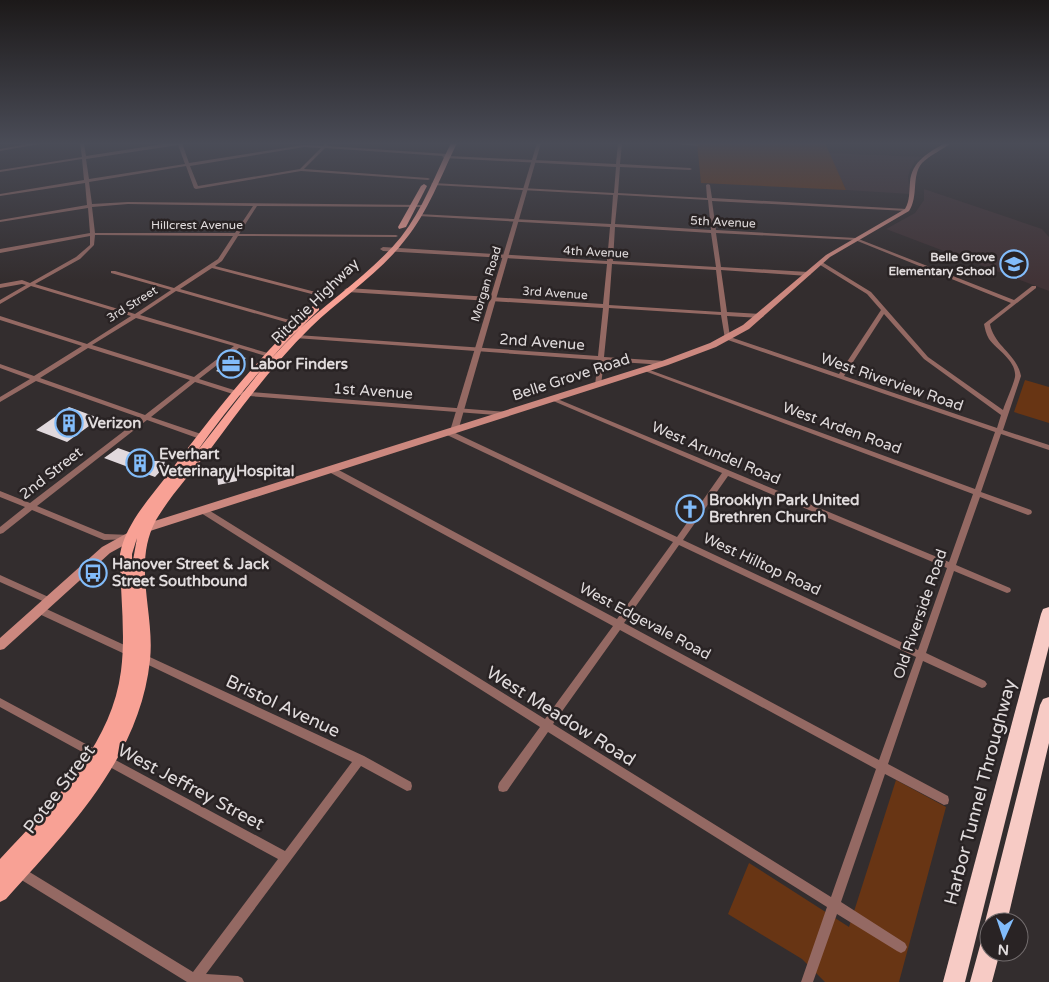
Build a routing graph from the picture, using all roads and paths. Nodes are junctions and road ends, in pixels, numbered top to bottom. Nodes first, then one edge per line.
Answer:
1 (38, 189) edge
2 (88, 189) edge
3 (426, 189) edge
4 (429, 189) edge
5 (526, 189) joint
6 (616, 189) edge
7 (708, 189) edge
8 (913, 189) edge
9 (616, 194) junction
10 (0, 195) edge
11 (709, 198) junction
12 (256, 204) junction
13 (90, 206) junction
14 (414, 206) junction
15 (423, 206) junction
16 (906, 210) junction
17 (418, 215) junction
18 (516, 220) junction
19 (0, 221) edge
20 (613, 226) junction
21 (714, 231) junction
22 (93, 234) junction
23 (236, 235) junction
24 (396, 236) junction
25 (856, 239) junction
26 (383, 249) junction
27 (393, 250) junction
28 (0, 251) edge
29 (506, 256) junction
30 (610, 263) junction
31 (820, 263) junction
32 (212, 266) junction
33 (718, 269) junction
34 (113, 272) dead end
35 (808, 274) junction
36 (32, 285) junction
37 (0, 286) edge
38 (1034, 287) dead end
39 (176, 289) junction
40 (347, 290) junction
41 (329, 297) junction
42 (493, 299) junction
43 (0, 302) edge
44 (1014, 302) junction
45 (606, 306) junction
46 (884, 310) junction
47 (724, 314) junction
48 (135, 316) junction
49 (761, 316) junction
50 (0, 318) edge
51 (298, 324) junction
52 (297, 337) junction
53 (727, 338) junction
54 (86, 345) junction
55 (238, 346) junction
56 (478, 350) junction
57 (269, 355) junction
58 (601, 358) junction
59 (665, 363) junction
60 (0, 366) edge
61 (645, 370) junction
62 (34, 378) junction
63 (840, 378) junction
64 (195, 380) junction
65 (598, 385) junction
66 (236, 393) junction
67 (249, 394) junction
68 (553, 399) junction
69 (0, 400) edge
70 (460, 410) junction
71 (507, 414) junction
72 (1004, 414) junction
73 (146, 418) junction
74 (999, 431) junction
75 (451, 432) junction
76 (202, 437) junction
77 (1049, 448) edge
78 (332, 470) junction
79 (727, 472) junction
80 (977, 493) junction
81 (0, 494) edge
82 (31, 507) junction
83 (204, 511) junction
84 (1028, 512) dead end
85 (146, 528) junction
86 (0, 531) edge
87 (130, 537) junction
88 (678, 541) junction
89 (139, 550) joint
90 (952, 566) junction
91 (0, 578) edge
92 (1008, 590) dead end
93 (50, 601) junction
94 (40, 610) junction
95 (1049, 614) edge
96 (619, 624) junction
97 (0, 645) edge
98 (130, 652) junction
99 (921, 656) junction
100 (144, 658) junction
101 (982, 684) dead end
102 (0, 702) edge
103 (1049, 705) edge
104 (547, 726) junction
105 (102, 759) junction
106 (360, 760) junction
107 (883, 766) junction
108 (406, 786) dead end
109 (503, 787) dead end
110 (944, 800) dead end
111 (287, 858) junction
112 (6, 867) edge
113 (0, 893) edge
114 (834, 906) junction
115 (998, 912) edge
116 (901, 947) dead end
117 (986, 962) edge
118 (808, 980) edge
119 (194, 981) edge
120 (238, 982) edge
121 (954, 982) edge
122 (981, 982) edge

1 - 10 street
2 - 13 street
3 - 14 main road, Ritchie Highway
4 - 15 main road, Ritchie Highway
5 - 9 street
5 - 18 street, Morgan Road
6 - 9 street
7 - 11 street
8 - 16 main road
9 - 11 street
9 - 20 street
11 - 16 street
11 - 21 street
12 - 13 street
12 - 14 street
12 - 23 street, 3rd Street
13 - 19 street
13 - 22 street
14 - 15 street
14 - 24 main road, Ritchie Highway
15 - 17 main road, Ritchie Highway
16 - 25 main road, Belle Grove Road
17 - 18 street, 5th Avenue
17 - 27 main road, Ritchie Highway
18 - 20 street, 5th Avenue
18 - 29 street, Morgan Road
20 - 21 street, 5th Avenue
20 - 30 street
21 - 25 street, 5th Avenue
21 - 33 street
22 - 23 street, Hillcrest Avenue
22 - 28 street, Hillcrest Avenue
22 - 36 street
23 - 24 street, Hillcrest Avenue
23 - 32 street, 3rd Street
24 - 26 main road, Ritchie Highway
25 - 31 main road, Belle Grove Road
25 - 44 street, 5th Avenue
26 - 27 street, 4th Avenue
26 - 41 main road, Ritchie Highway
27 - 29 street, 4th Avenue
27 - 40 main road, Ritchie Highway
29 - 30 street, 4th Avenue
29 - 42 street, Morgan Road
30 - 33 street, 4th Avenue
30 - 45 street
31 - 35 main road, Belle Grove Road
31 - 46 street
32 - 39 street, 3rd Street
32 - 41 street
33 - 35 street, 4th Avenue
33 - 47 street
34 - 39 street
35 - 49 main road, Belle Grove Road
36 - 37 street
36 - 43 street
36 - 48 street
38 - 44 street, Old Riverside Road
39 - 48 street, 3rd Street
39 - 51 street
40 - 42 street, 3rd Avenue
40 - 52 main road, Ritchie Highway
41 - 51 main road, Ritchie Highway
42 - 45 street, 3rd Avenue
42 - 56 street, Morgan Road
44 - 72 street, Old Riverside Road
45 - 47 street, 3rd Avenue
45 - 58 street
46 - 63 street
46 - 72 street
47 - 49 street, 3rd Avenue
47 - 53 street
48 - 54 street, 3rd Street
48 - 55 street
49 - 53 main road, Belle Grove Road
50 - 54 street, 1st Avenue
51 - 57 main road, Ritchie Highway
52 - 56 street, 2nd Avenue
52 - 67 main road, Ritchie Highway
53 - 59 main road, Belle Grove Road
53 - 63 street, West Riverview Road
54 - 62 street, 3rd Street
54 - 64 street, 1st Avenue
55 - 57 street
55 - 64 street, 2nd Street
56 - 58 street, 2nd Avenue
56 - 70 street, Morgan Road
57 - 66 main road, Ritchie Highway
58 - 59 street, 2nd Avenue
58 - 65 street
59 - 61 main road, Belle Grove Road
60 - 62 street
61 - 65 main road, Belle Grove Road
61 - 80 street, West Arden Road
62 - 69 street, 3rd Street
62 - 73 street
63 - 74 street, West Riverview Road
64 - 66 street, 1st Avenue
64 - 73 street, 2nd Street
65 - 68 main road, Belle Grove Road
66 - 67 street, 1st Avenue
66 - 76 main road, Ritchie Highway
67 - 70 street, 1st Avenue
67 - 85 main road, Ritchie Highway
68 - 71 main road, Belle Grove Road
68 - 79 street, West Arundel Road
70 - 71 street, 1st Avenue
70 - 75 street, Morgan Road
71 - 75 main road, Belle Grove Road
72 - 74 street, Old Riverside Road
73 - 76 street
73 - 82 street, 2nd Street
74 - 77 street, West Riverview Road
74 - 80 street, Old Riverside Road
75 - 78 main road, Belle Grove Road
75 - 88 street, West Hilltop Road
76 - 87 main road, Ritchie Highway
78 - 83 main road, Belle Grove Road
78 - 96 street, West Edgevale Road
79 - 88 street
79 - 90 street, West Arundel Road
80 - 84 street, West Arden Road
80 - 90 street, Old Riverside Road
81 - 82 street
82 - 86 street, 2nd Street
82 - 87 street
83 - 85 main road, Belle Grove Road
83 - 104 street, West Meadow Road
85 - 87 main road, Belle Grove Road
85 - 89 main road, Ritchie Highway
87 - 93 main road, Belle Grove Road
87 - 98 main road, Potee Street
88 - 96 street
88 - 99 street, West Hilltop Road
89 - 100 main road, Potee Street
90 - 92 street, West Arundel Road
90 - 99 street, Old Riverside Road
91 - 93 street
93 - 94 main road, Belle Grove Road
94 - 97 main road, Belle Grove Road
94 - 98 street, Bristol Avenue
95 - 121 highway, Harbor Tunnel Throughway
96 - 104 street
96 - 107 street, West Edgevale Road
98 - 100 street, Bristol Avenue
98 - 105 main road, Potee Street
99 - 101 street, West Hilltop Road
99 - 107 street, Old Riverside Road
100 - 105 main road, Potee Street
100 - 106 street, Bristol Avenue
102 - 105 street, West Jeffrey Street
103 - 115 highway
104 - 109 street
104 - 114 street, West Meadow Road
105 - 111 street, West Jeffrey Street
105 - 112 main road, Potee Street
106 - 108 street, Bristol Avenue
106 - 111 street
107 - 110 street, West Edgevale Road
107 - 114 street, Old Riverside Road
111 - 119 street
112 - 113 main road, Potee Street
112 - 119 street
114 - 116 street, West Meadow Road
114 - 118 street, Old Riverside Road
117 - 122 highway
119 - 120 street

